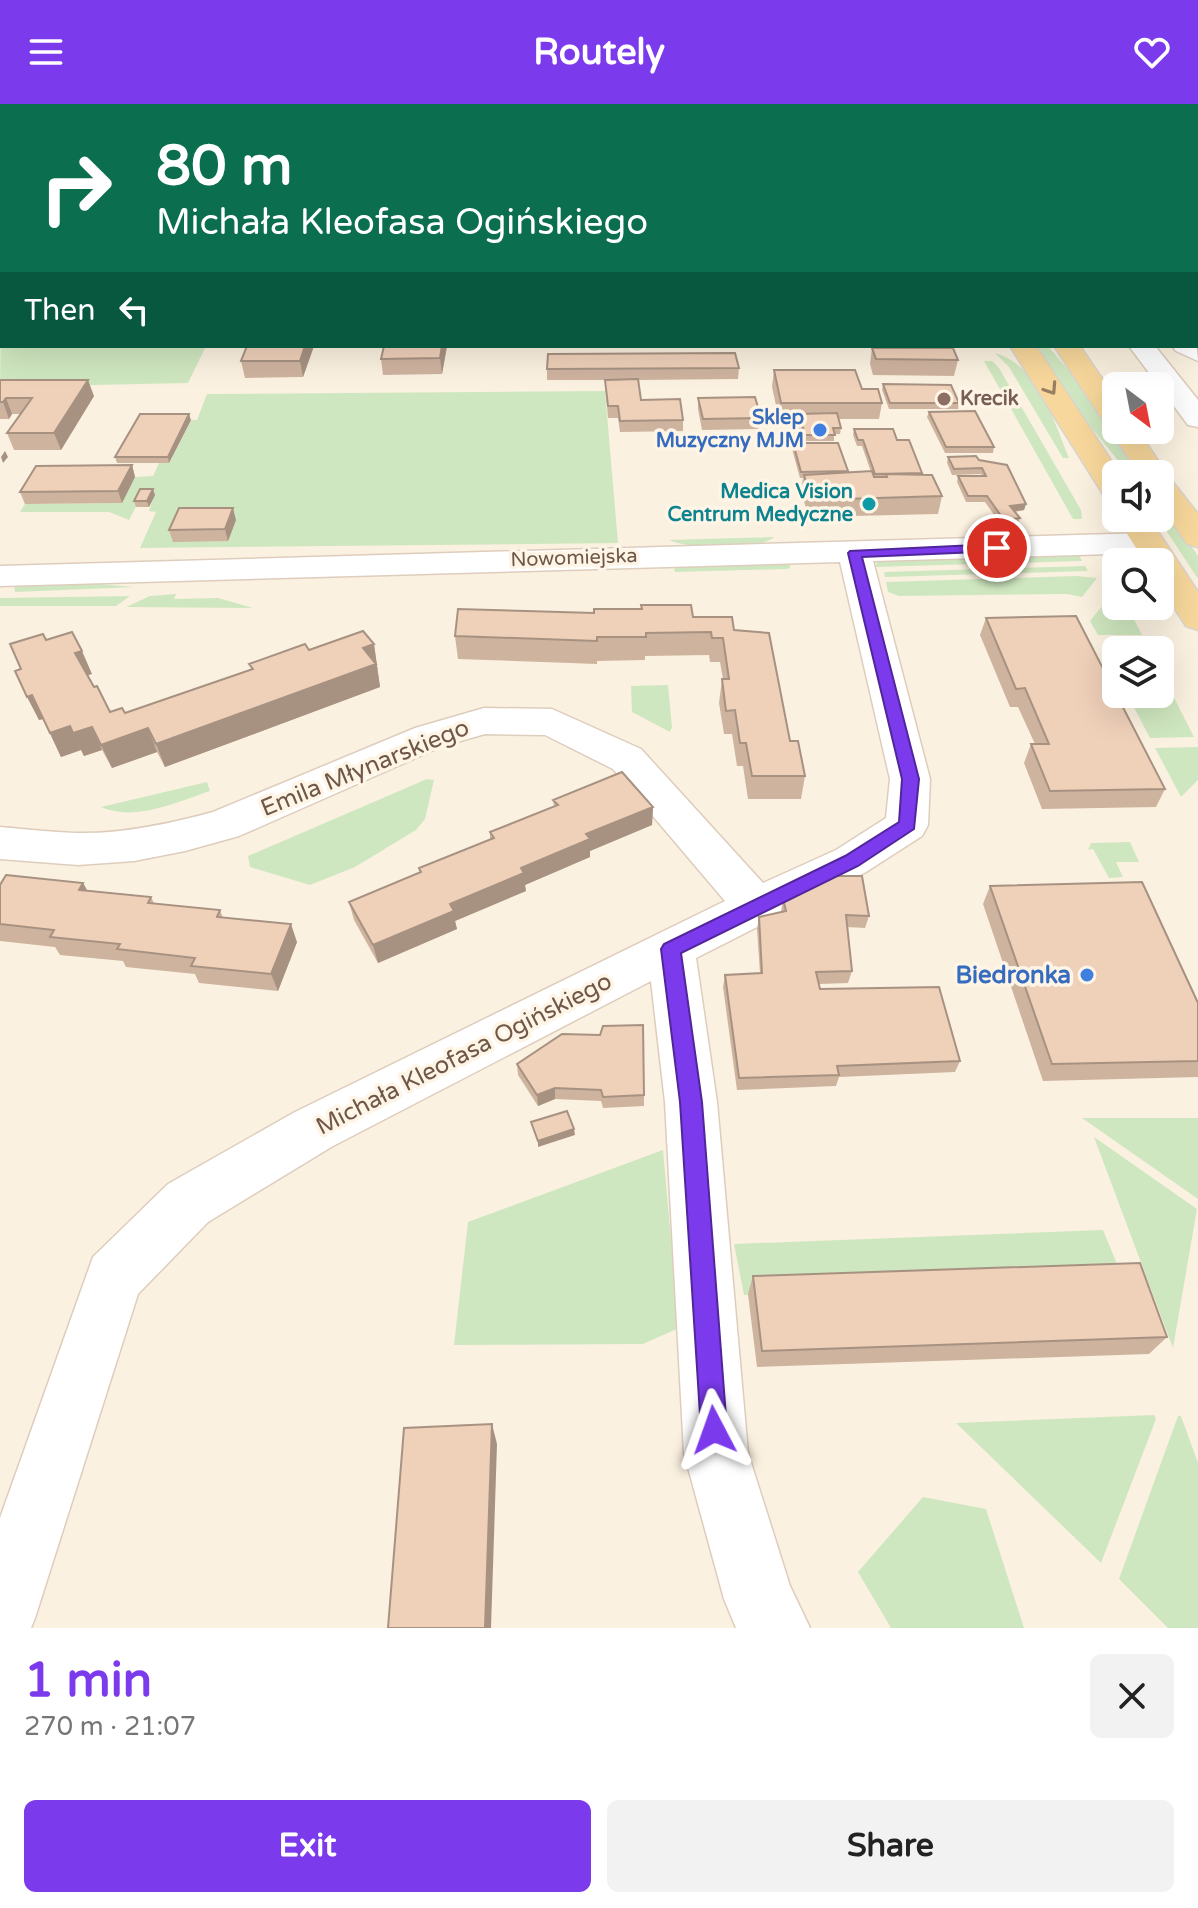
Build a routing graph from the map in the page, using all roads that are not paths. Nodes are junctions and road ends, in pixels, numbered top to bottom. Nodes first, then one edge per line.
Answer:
1 (1024, 348) edge
2 (1068, 348) edge
3 (1144, 348) edge
4 (1102, 398) edge
5 (1198, 419) edge
6 (1102, 469) edge
7 (1174, 503) edge
8 (1116, 532) edge
9 (1142, 532) edge
10 (1198, 537) edge
11 (854, 553) junction
12 (0, 576) edge
13 (1198, 619) edge
14 (0, 843) edge
15 (756, 906) junction
16 (671, 949) junction
17 (0, 1618) edge
18 (774, 1628) edge

1 -> 6 main road
2 - 4 main road
3 - 5 street
7 - 10 main road
8 - 11 street, Nowomiejska
9 - 13 main road
11 - 12 street, Nowomiejska
11 - 15 street, Michała Kleofasa Ogińskiego
14 - 15 street, Emila Młynarskiego
15 - 16 street, Michała Kleofasa Ogińskiego
16 - 17 street, Michała Kleofasa Ogińskiego
16 - 18 street

